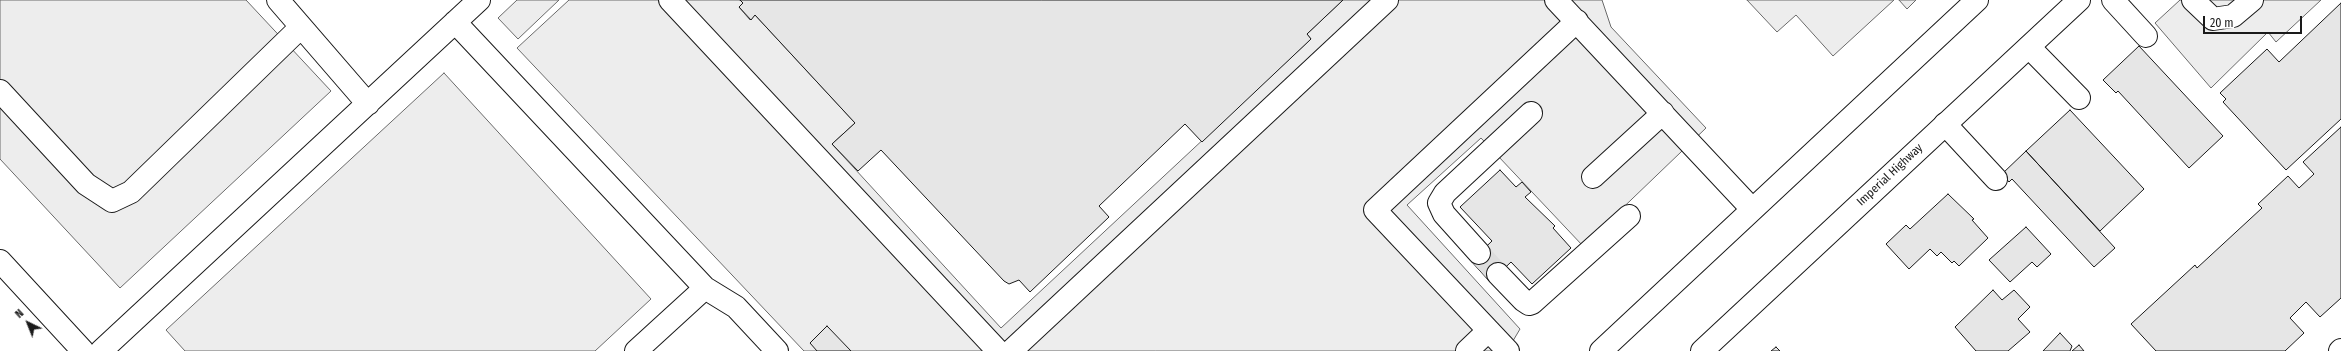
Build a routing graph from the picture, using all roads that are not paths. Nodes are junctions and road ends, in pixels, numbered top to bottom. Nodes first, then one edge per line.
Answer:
1 (278, 0) edge
2 (479, 0) edge
3 (670, 0) edge
4 (1387, 0) edge
5 (1556, 0) edge
6 (2079, 0) edge
7 (2113, 0) edge
8 (2193, 0) edge
9 (2252, 0) edge
10 (1967, 3) edge
11 (1577, 21) junction
12 (455, 22) junction
13 (301, 28) junction
14 (2146, 36) dead end
15 (2029, 47) junction
16 (0, 90) edge
17 (2079, 98) dead end
18 (368, 104) junction
19 (1531, 113) dead end
20 (1663, 114) junction
21 (1945, 124) junction
22 (1593, 178) dead end
23 (1996, 179) dead end
24 (1752, 209) junction
25 (1629, 216) dead end
26 (1480, 253) tunnel mouth
27 (0, 261) edge
28 (1498, 274) tunnel mouth
29 (705, 288) junction
30 (1488, 331) junction
31 (82, 351) edge
32 (101, 351) edge
33 (636, 351) edge
34 (777, 351) edge
35 (998, 351) edge
36 (1011, 351) edge
37 (1467, 351) edge
38 (1508, 351) edge
39 (1601, 351) edge
40 (1702, 351) edge

1 - 13 main road
2 - 12 main road
3 - 35 main road
4 - 36 main road
5 - 11 main road
6 - 15 main road, Imperial Highway
7 - 14 main road
8 - 9 main road
10 - 24 main road
11 - 20 main road
11 - 30 main road
12 - 18 main road
12 - 29 main road
13 - 16 main road
13 - 18 main road
15 - 17 main road
15 - 21 main road, Imperial Highway
18 - 32 main road
19 - 26 main road
20 - 22 main road
20 - 24 main road
21 - 23 main road
21 - 40 main road, Imperial Highway
24 - 39 main road
25 - 28 main road
27 - 31 main road
29 - 33 main road
29 - 34 main road
30 - 37 main road
30 - 38 main road

